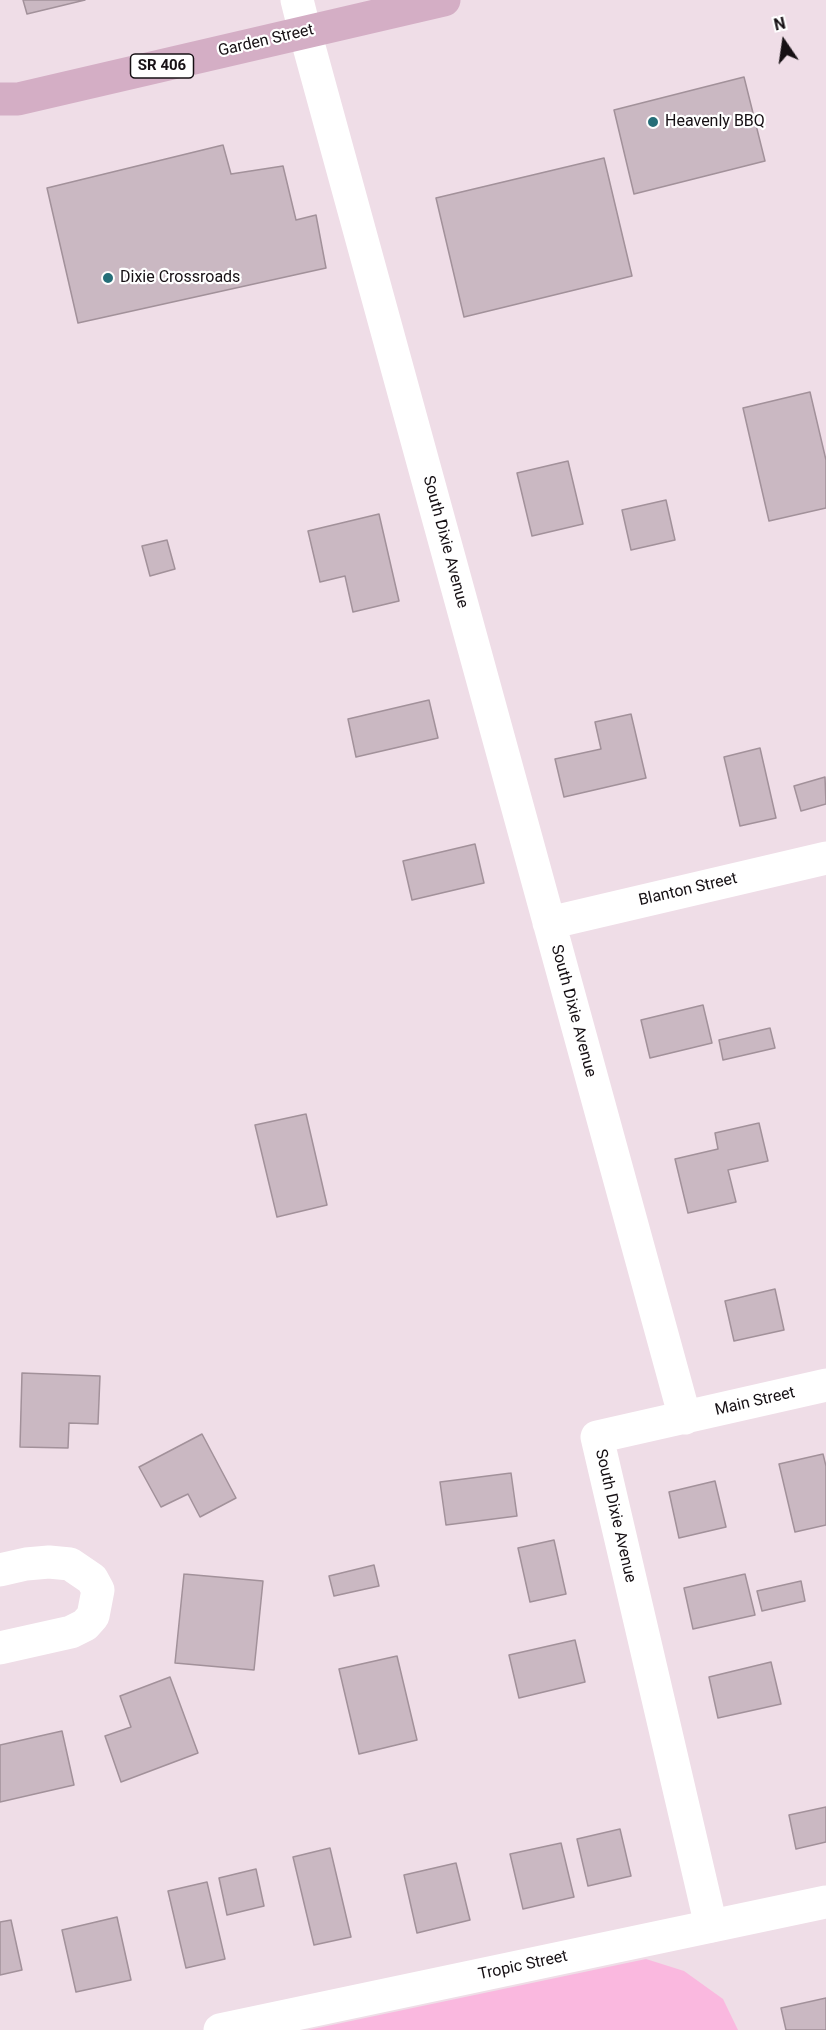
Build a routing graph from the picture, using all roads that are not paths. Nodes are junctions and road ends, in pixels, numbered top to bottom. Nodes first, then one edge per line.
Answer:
1 (297, 0) edge
2 (444, 0) edge
3 (305, 32) junction
4 (6, 102) edge
5 (826, 858) edge
6 (549, 923) junction
7 (826, 1385) edge
8 (685, 1418) junction
9 (0, 1570) edge
10 (0, 1648) edge
11 (826, 1902) edge
12 (711, 1926) junction
13 (220, 2030) edge

1 - 3 street, South Dixie Avenue
2 - 3 main road, Garden Street / SR 406
3 - 4 main road, Garden Street / SR 406
3 - 6 street, South Dixie Avenue
5 - 6 street, Blanton Street
6 - 8 street, South Dixie Avenue
7 - 8 street, Main Street
8 - 12 street, South Dixie Avenue
9 - 10 street
11 - 12 street, Tropic Street
12 - 13 street, Tropic Street

